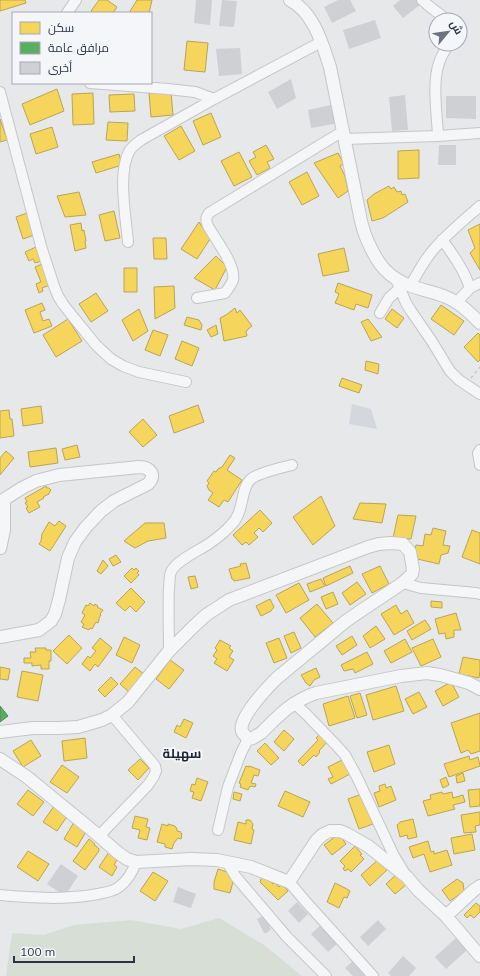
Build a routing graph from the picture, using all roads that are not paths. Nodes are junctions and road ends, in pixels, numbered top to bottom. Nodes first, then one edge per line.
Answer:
1 (76, 0) edge
2 (290, 0) edge
3 (422, 0) edge
4 (68, 12) edge
5 (437, 12) edge
6 (322, 42) junction
7 (444, 52) edge
8 (103, 84) edge
9 (0, 92) edge
10 (214, 99) junction
11 (480, 133) edge
12 (344, 135) junction
13 (438, 136) junction
14 (480, 206) edge
15 (442, 240) junction
16 (128, 242) dead end
17 (480, 283) edge
18 (402, 285) junction
19 (470, 288) junction
20 (197, 298) dead end
21 (456, 303) junction
22 (380, 313) dead end
23 (480, 323) edge
24 (186, 382) dead end
25 (480, 394) edge
26 (480, 450) edge
27 (292, 465) dead end
28 (480, 465) edge
29 (3, 500) edge
30 (1, 549) edge
31 (403, 583) junction
32 (480, 594) edge
33 (0, 637) edge
34 (169, 651) junction
35 (480, 689) edge
36 (294, 703) junction
37 (112, 715) junction
38 (0, 732) edge
39 (248, 738) junction
40 (0, 759) edge
41 (218, 830) dead end
42 (99, 836) junction
43 (136, 862) junction
44 (227, 862) junction
45 (407, 877) junction
46 (289, 882) junction
47 (480, 886) edge
48 (0, 895) edge
49 (446, 916) junction
50 (480, 956) edge
51 (326, 976) edge
52 (372, 976) edge

1 - 4 street
2 - 6 street
3 - 5 street
6 - 10 street
6 - 12 street
7 - 13 street
8 - 10 street
9 - 24 street
10 - 16 street
11 - 13 street
12 - 13 street
12 - 18 street
12 - 20 street
14 - 15 street
15 - 18 street
15 - 19 street
17 - 19 street
18 - 21 street
18 - 22 street
18 - 25 street
19 - 21 street
21 - 23 street
26 - 28 street
27 - 34 street
29 - 30 street
29 - 33 street
31 - 32 street
31 - 34 street
31 - 39 street
34 - 37 street
35 - 36 street
36 - 39 street
36 - 45 street
37 - 38 street
37 - 42 street
39 - 41 street
40 - 42 street
42 - 43 street
43 - 44 street
43 - 48 street
44 - 46 street
44 - 51 street
45 - 46 street
45 - 49 street
46 - 52 street
47 - 49 street
49 - 50 street

